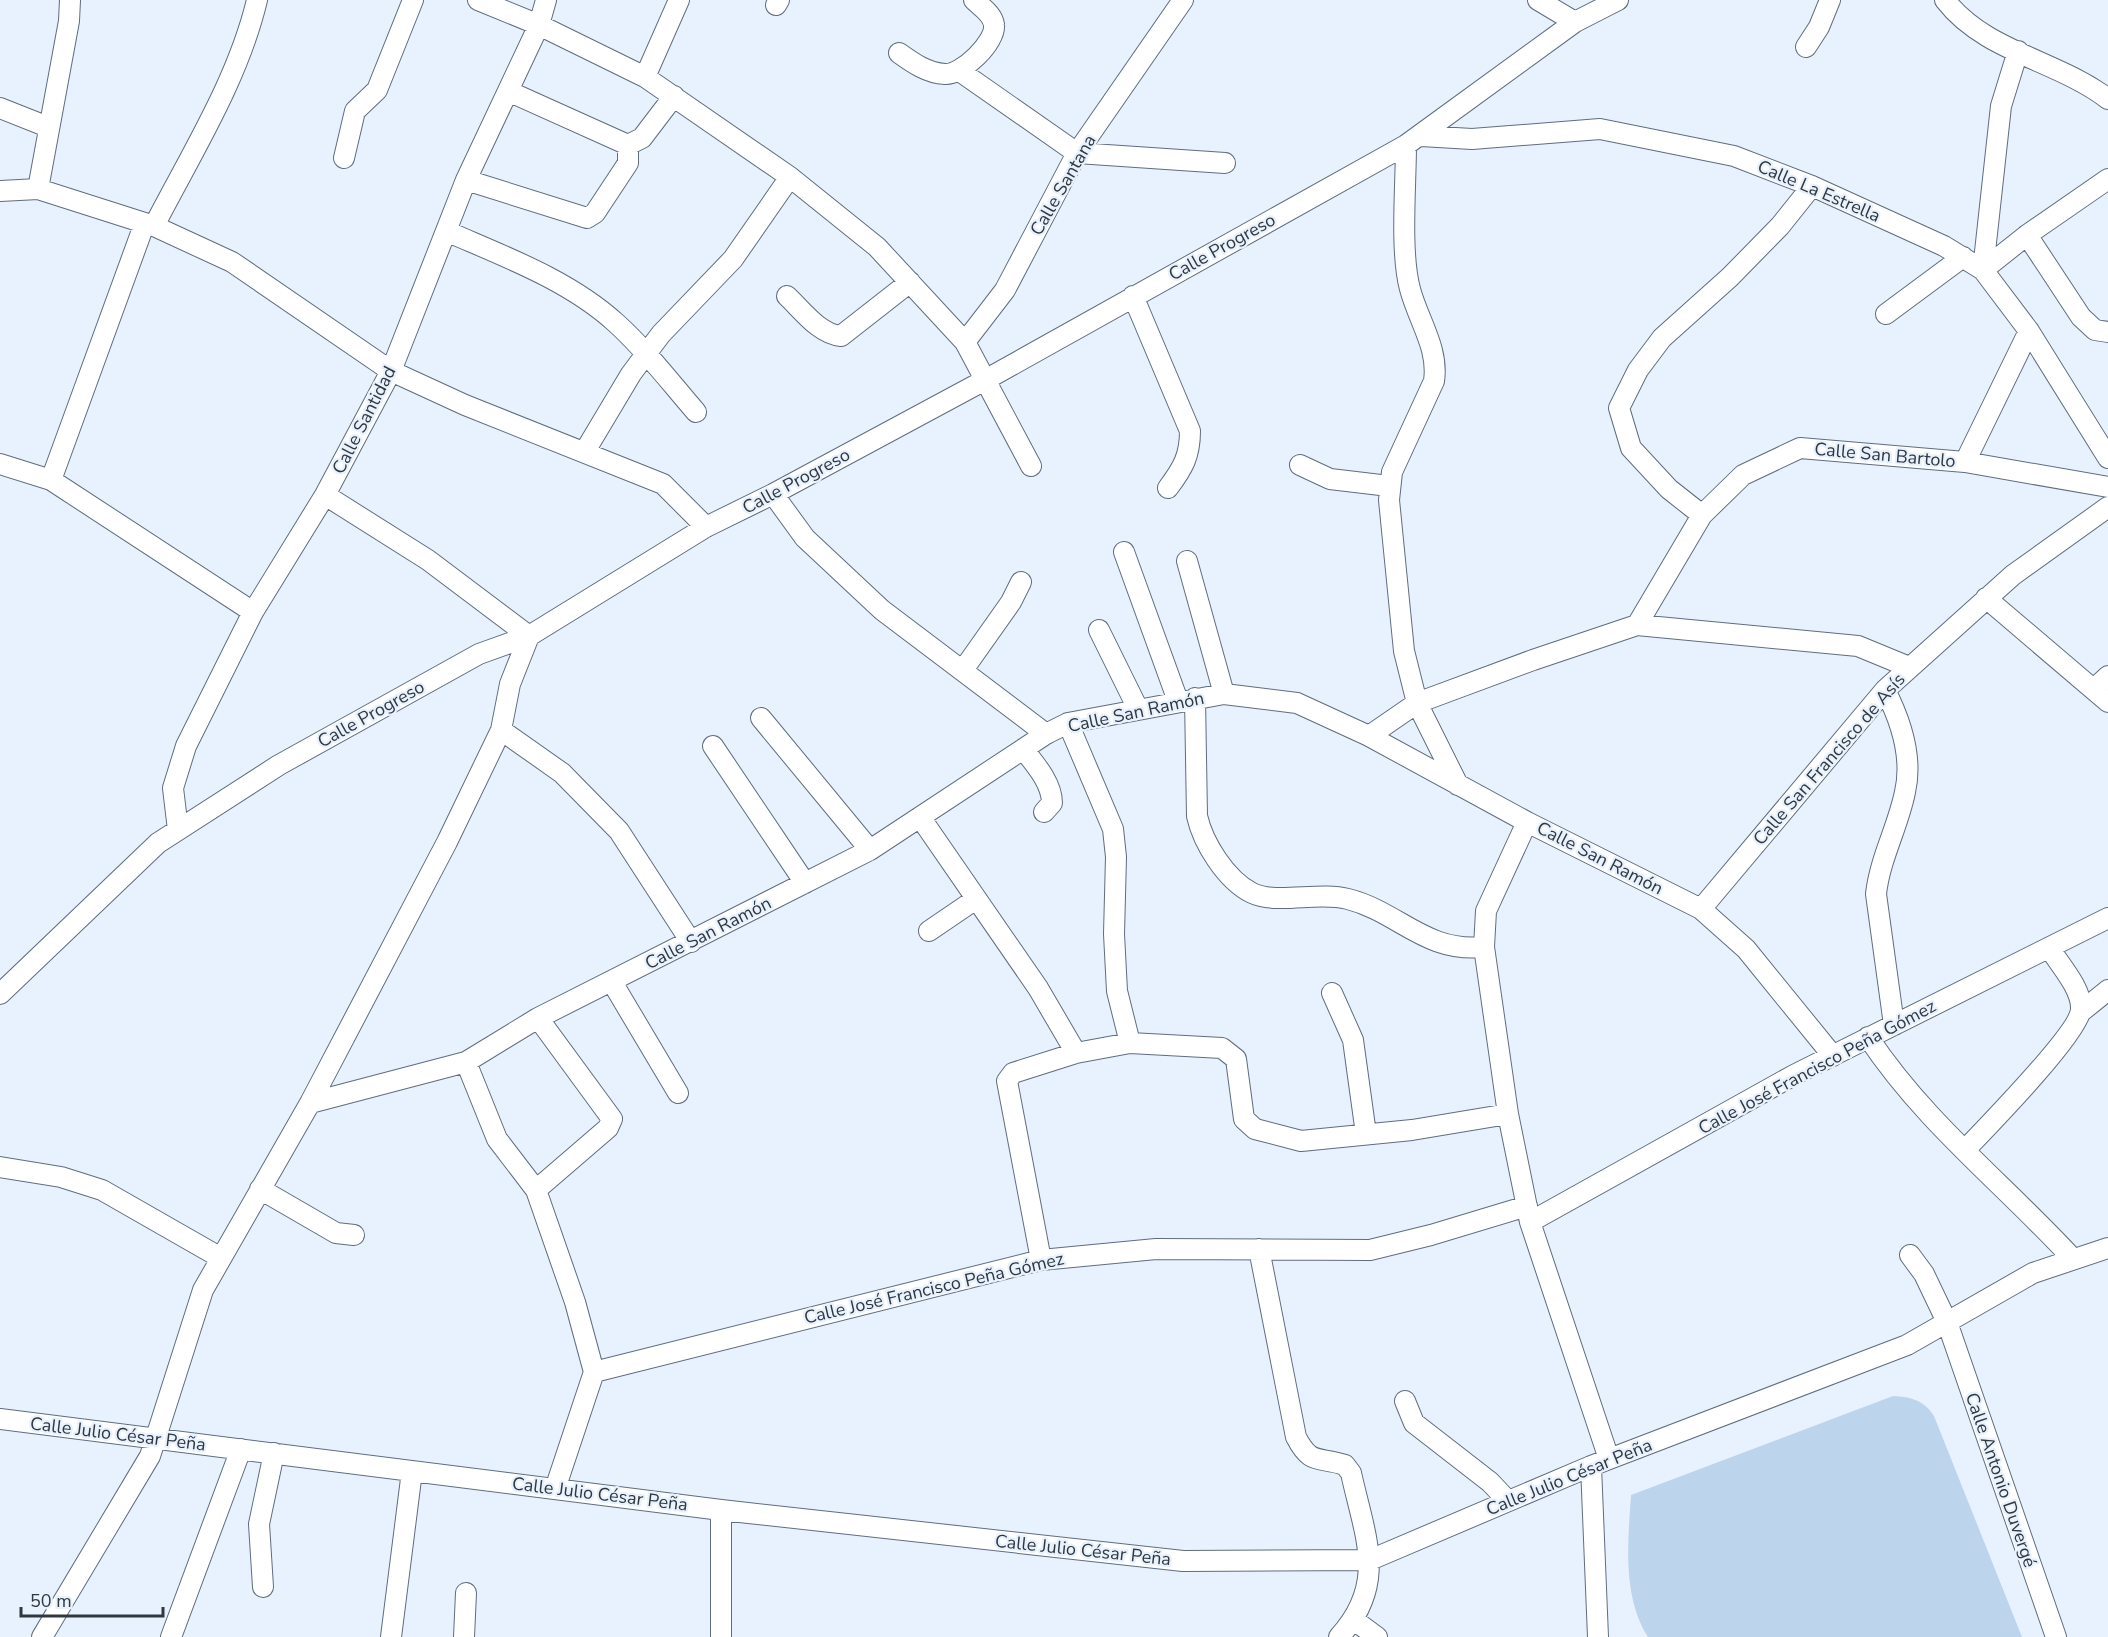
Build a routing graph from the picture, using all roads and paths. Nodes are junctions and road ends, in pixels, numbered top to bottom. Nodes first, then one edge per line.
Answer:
1 (70, 0) edge
2 (257, 0) edge
3 (413, 0) edge
4 (478, 0) edge
5 (546, 0) edge
6 (679, 0) edge
7 (974, 0) edge
8 (1183, 0) edge
9 (1538, 0) edge
10 (1618, 0) edge
11 (1830, 0) edge
12 (1945, 0) edge
13 (1575, 22) junction
14 (539, 25) junction
15 (1806, 47) dead end
16 (2018, 51) junction
17 (898, 53) dead end
18 (961, 72) junction
19 (645, 77) junction
20 (508, 91) junction
21 (674, 96) junction
22 (2108, 99) edge
23 (0, 108) edge
24 (48, 127) junction
25 (1414, 141) junction
26 (628, 145) junction
27 (1077, 153) junction
28 (344, 158) dead end
29 (1225, 163) dead end
30 (790, 177) junction
31 (2108, 179) edge
32 (466, 180) junction
33 (1812, 186) junction
34 (38, 189) junction
35 (0, 191) edge
36 (149, 226) junction
37 (446, 231) junction
38 (2027, 235) junction
39 (1963, 257) junction
40 (1983, 270) junction
41 (910, 282) junction
42 (787, 296) dead end
43 (1133, 296) junction
44 (1886, 314) dead end
45 (2029, 331) junction
46 (2108, 332) edge
47 (964, 342) junction
48 (647, 354) junction
49 (391, 370) junction
50 (985, 380) junction
51 (696, 412) dead end
52 (585, 451) junction
53 (2108, 458) edge
54 (1965, 462) junction
55 (0, 464) edge
56 (1300, 465) dead end
57 (1031, 466) dead end
58 (51, 480) junction
59 (1389, 486) junction
60 (2108, 487) edge
61 (1168, 488) dead end
62 (773, 494) junction
63 (325, 495) junction
64 (2108, 507) edge
65 (1702, 515) junction
66 (706, 527) junction
67 (1124, 552) dead end
68 (1187, 561) dead end
69 (1021, 582) dead end
70 (1986, 598) junction
71 (253, 612) junction
72 (1637, 626) junction
73 (1099, 630) dead end
74 (529, 636) junction
75 (1910, 667) junction
76 (963, 670) junction
77 (2103, 689) edge
78 (1885, 690) junction
79 (1224, 694) junction
80 (1187, 700) junction
81 (1417, 703) junction
82 (1138, 709) junction
83 (761, 718) dead end
84 (1068, 723) junction
85 (501, 730) junction
86 (1046, 734) junction
87 (1369, 736) junction
88 (713, 746) dead end
89 (1023, 749) junction
90 (1458, 785) junction
91 (1044, 812) dead end
92 (920, 817) junction
93 (1527, 822) junction
94 (178, 830) junction
95 (870, 850) junction
96 (805, 884) junction
97 (976, 899) junction
98 (1701, 909) junction
99 (2108, 918) edge
100 (929, 931) dead end
101 (691, 942) junction
102 (1484, 947) junction
103 (2050, 949) junction
104 (612, 982) junction
105 (2108, 990) edge
106 (1332, 993) dead end
107 (0, 994) edge
108 (2082, 1011) junction
109 (538, 1018) junction
110 (1894, 1025) junction
111 (1868, 1037) junction
112 (1130, 1043) junction
113 (1076, 1053) junction
114 (1833, 1056) junction
115 (466, 1062) junction
116 (678, 1093) dead end
117 (310, 1103) junction
118 (1508, 1114) junction
119 (1366, 1134) junction
120 (1965, 1150) junction
121 (0, 1167) edge
122 (260, 1189) junction
123 (536, 1190) junction
124 (1529, 1214) junction
125 (354, 1235) dead end
126 (2108, 1248) edge
127 (1259, 1249) junction
128 (1910, 1255) dead end
129 (221, 1258) junction
130 (1041, 1260) junction
131 (2073, 1260) junction
132 (1947, 1322) junction
133 (594, 1372) junction
134 (1405, 1401) dead end
135 (0, 1419) edge
136 (156, 1438) junction
137 (241, 1449) junction
138 (274, 1453) junction
139 (1600, 1462) junction
140 (412, 1471) junction
141 (555, 1489) junction
142 (1508, 1501) junction
143 (721, 1510) junction
144 (1370, 1560) junction
145 (263, 1587) dead end
146 (466, 1593) dead end
147 (1354, 1620) junction
148 (42, 1637) edge
149 (171, 1637) edge
150 (391, 1637) edge
151 (464, 1637) edge
152 (721, 1637) edge
153 (1339, 1637) edge
154 (1377, 1637) edge
155 (1598, 1637) edge
156 (2056, 1637) edge

1 - 24 street
2 - 36 street
3 - 28 street
4 - 14 street
5 - 14 street, Calle Santidad
6 - 19 street
7 - 18 street
8 - 27 street, Calle Santana
9 - 13 street
10 - 13 street, Calle Progreso
11 - 15 street
12 - 16 street
13 - 25 street, Calle Progreso
14 - 19 street
14 - 20 street, Calle Santidad
16 - 22 street
16 - 40 street
17 - 18 street
18 - 27 street
19 - 21 street
20 - 26 street
20 - 32 street, Calle Santidad
21 - 26 street
21 - 30 street
23 - 24 street
24 - 34 street
25 - 33 street, Calle La Estrella
25 - 43 street, Calle Progreso
25 - 59 street
26 - 32 street
27 - 29 street
27 - 47 street, Calle Santana
30 - 41 street
30 - 48 street
31 - 38 street
32 - 37 street, Calle Santidad
33 - 39 street, Calle La Estrella
33 - 65 street
34 - 35 street
34 - 36 street
36 - 49 street
36 - 58 street
37 - 48 street
37 - 49 street, Calle Santidad
38 - 40 street
38 - 46 street
39 - 40 street, Calle La Estrella
39 - 44 street
40 - 45 street, Calle La Estrella
41 - 42 street
41 - 47 street
43 - 50 street, Calle Progreso
43 - 61 street
45 - 53 street, Calle La Estrella
45 - 54 street
47 - 50 street
48 - 51 street
48 - 52 street
49 - 52 street
49 - 63 street, Calle Santidad
50 - 57 street
50 - 62 street, Calle Progreso
52 - 66 street
54 - 60 street, Calle San Bartolo
54 - 65 street, Calle San Bartolo
55 - 58 street
56 - 59 street
58 - 71 street
59 - 81 street
62 - 66 street, Calle Progreso
62 - 76 street
63 - 71 street, Calle Santidad
63 - 74 street
64 - 70 street, Calle San Francisco de Asís
65 - 72 street, Calle San Bartolo
66 - 74 street, Calle Progreso
67 - 80 street
68 - 79 street
69 - 76 street
70 - 75 street, Calle San Francisco de Asís
70 - 77 street
71 - 94 street, Calle Santidad
72 - 75 street
72 - 81 street
73 - 82 street
74 - 85 street
74 - 94 street, Calle Progreso
75 - 78 street, Calle San Francisco de Asís
76 - 86 street
78 - 98 street, Calle San Francisco de Asís
78 - 110 street
79 - 80 street, Calle San Ramón
79 - 87 street, Calle San Ramón
80 - 82 street, Calle San Ramón
80 - 102 street
81 - 87 street
81 - 90 street
82 - 84 street, Calle San Ramón
83 - 95 street
84 - 86 street, Calle San Ramón
84 - 112 street
85 - 101 street
85 - 117 street
86 - 89 street, Calle San Ramón
87 - 90 street, Calle San Ramón
88 - 96 street
89 - 91 street
89 - 92 street, Calle San Ramón
90 - 93 street, Calle San Ramón
92 - 95 street, Calle San Ramón
92 - 97 street
93 - 98 street, Calle San Ramón
93 - 102 street
94 - 107 street, Calle Progreso
95 - 96 street, Calle San Ramón
96 - 101 street, Calle San Ramón
97 - 100 street
97 - 113 street
98 - 114 street, Calle San Ramón
99 - 103 street, Calle José Francisco Peña Gómez
101 - 104 street, Calle San Ramón
102 - 118 street
103 - 108 street
103 - 110 street, Calle José Francisco Peña Gómez
104 - 109 street, Calle San Ramón
104 - 116 street
105 - 108 street
106 - 119 street
108 - 120 street
109 - 115 street, Calle San Ramón
109 - 123 street
110 - 111 street, Calle José Francisco Peña Gómez
111 - 114 street, Calle José Francisco Peña Gómez
111 - 120 street
112 - 113 street
112 - 119 street
113 - 130 street
114 - 124 street, Calle José Francisco Peña Gómez
115 - 117 street, Calle San Ramón
115 - 123 street
117 - 122 street
118 - 119 street
118 - 124 street
120 - 131 street
121 - 129 street
122 - 125 street
122 - 129 street
123 - 133 street
124 - 127 street, Calle José Francisco Peña Gómez
124 - 139 street
126 - 131 street, Calle Julio César Peña
127 - 130 street, Calle José Francisco Peña Gómez
127 - 144 street
128 - 132 street, Calle Antonio Duvergé
129 - 136 street
130 - 133 street, Calle José Francisco Peña Gómez
131 - 132 street, Calle Julio César Peña
132 - 139 street, Calle Julio César Peña
132 - 156 street, Calle Antonio Duvergé
133 - 141 street
134 - 142 street
135 - 136 street, Calle Julio César Peña
136 - 137 street, Calle Julio César Peña
136 - 148 street
137 - 138 street, Calle Julio César Peña
137 - 149 street
138 - 140 street, Calle Julio César Peña
138 - 145 street
139 - 142 street, Calle Julio César Peña
139 - 155 street
140 - 141 street, Calle Julio César Peña
140 - 150 street
141 - 143 street, Calle Julio César Peña
142 - 144 street, Calle Julio César Peña
143 - 144 street, Calle Julio César Peña
143 - 152 street
144 - 147 street
146 - 151 street
147 - 153 street
147 - 154 street

